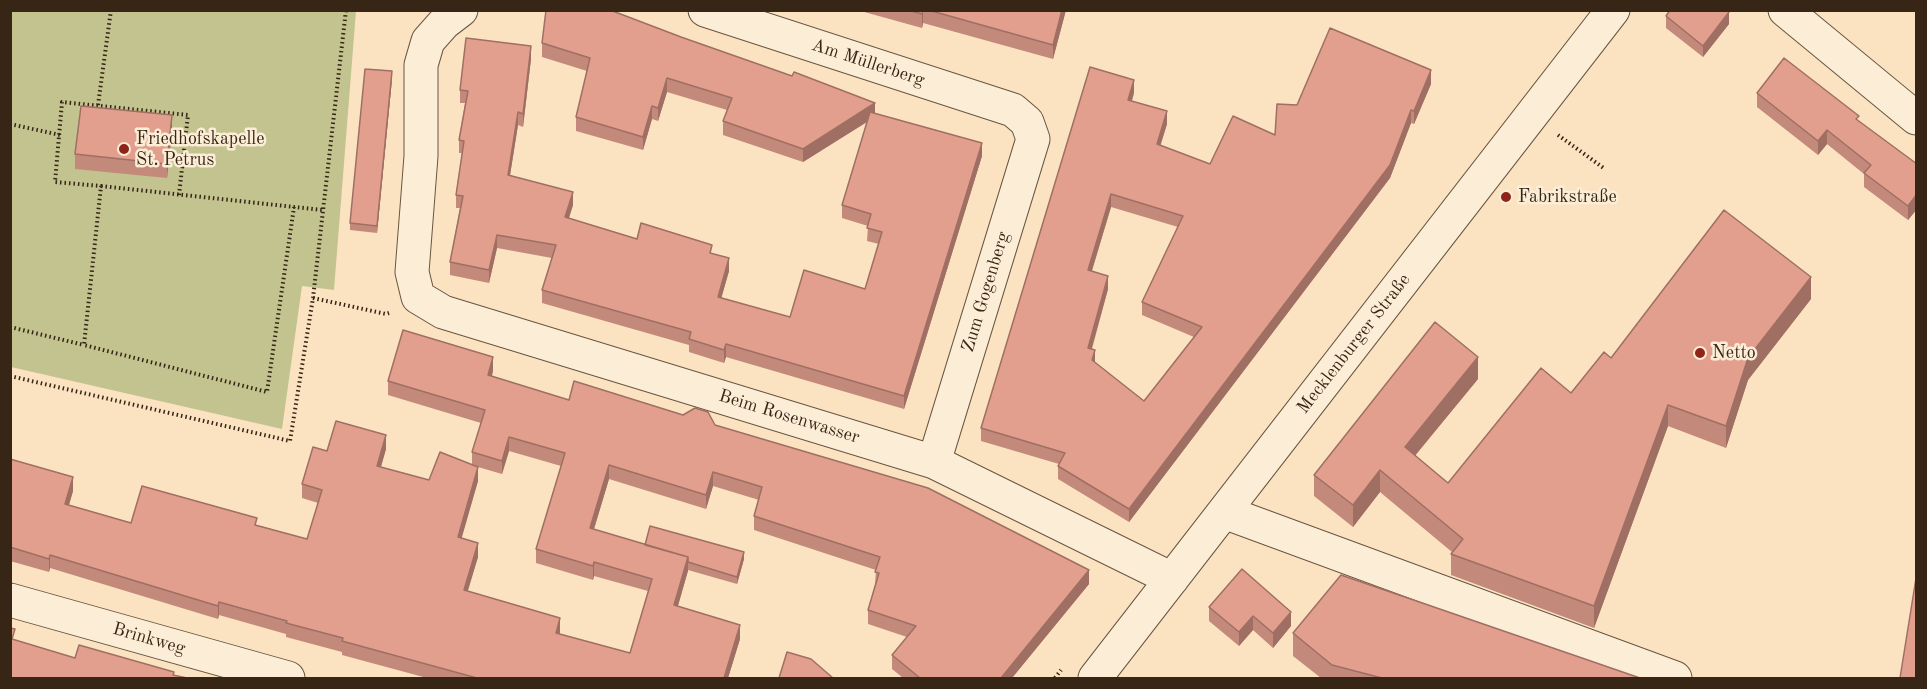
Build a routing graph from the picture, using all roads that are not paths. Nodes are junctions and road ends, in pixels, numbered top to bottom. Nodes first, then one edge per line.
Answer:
1 (461, 10) edge
2 (705, 10) edge
3 (1613, 10) edge
4 (1785, 10) edge
5 (1917, 118) edge
6 (1027, 122) joint
7 (934, 462) junction
8 (1224, 512) junction
9 (1172, 579) junction
10 (10, 600) edge
11 (288, 678) edge
12 (1095, 678) edge
13 (1675, 678) edge

1 - 7 street, Beim Rosenwasser
2 - 6 street, Am Müllerberg
3 - 8 street, Mecklenburger Straße
4 - 5 street
6 - 7 street, Zum Gogenberg
7 - 9 street, Beim Rosenwasser
8 - 9 street, Mecklenburger Straße
8 - 13 street
9 - 12 street, Mecklenburger Straße
10 - 11 street, Brinkweg

